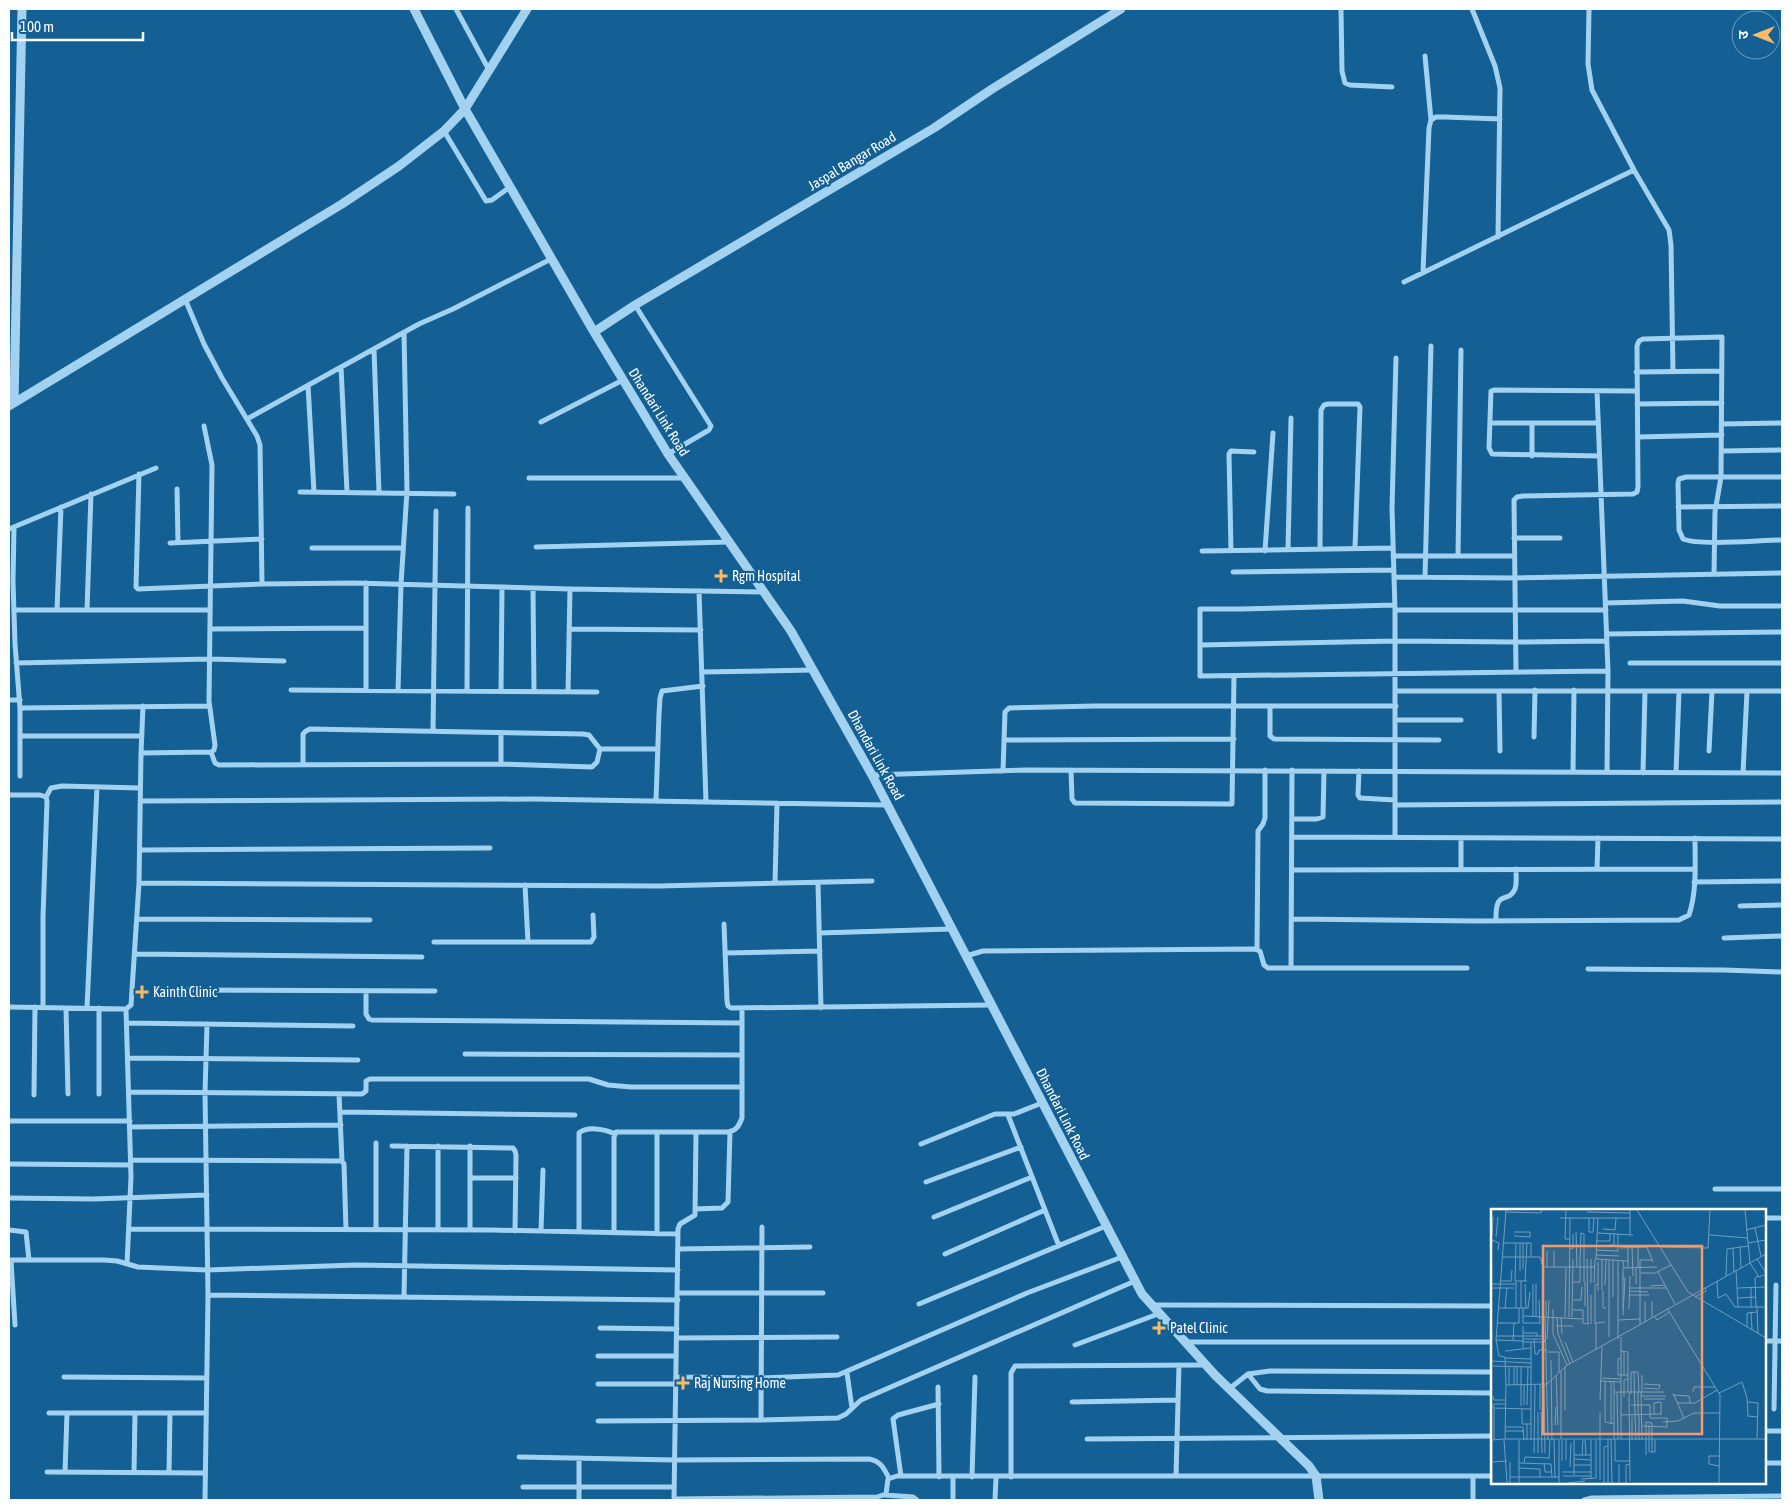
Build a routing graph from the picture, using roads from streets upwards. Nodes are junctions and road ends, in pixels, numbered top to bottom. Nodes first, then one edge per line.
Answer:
1 (22, 9) edge
2 (414, 9) edge
3 (456, 9) edge
4 (526, 9) edge
5 (1121, 9) edge
6 (1341, 9) edge
7 (1472, 9) edge
8 (1589, 9) edge
9 (1424, 56) dead end
10 (489, 70) junction
11 (1392, 87) dead end
12 (465, 109) junction
13 (1500, 119) junction
14 (1431, 120) junction
15 (444, 131) junction
16 (1634, 170) junction
17 (510, 187) junction
18 (1498, 236) junction
19 (552, 259) junction
20 (1423, 272) junction
21 (1404, 282) dead end
22 (185, 299) junction
23 (635, 306) junction
24 (404, 332) junction
25 (594, 332) junction
26 (1673, 338) junction
27 (1431, 346) dead end
28 (374, 349) junction
29 (1461, 350) dead end
30 (1396, 358) dead end
31 (341, 367) junction
32 (1722, 371) junction
33 (1636, 372) junction
34 (1673, 372) junction
35 (623, 380) junction
36 (308, 385) junction
37 (1597, 390) junction
38 (1636, 391) junction
39 (1722, 403) junction
40 (11, 404) edge
41 (1636, 404) junction
42 (1291, 418) dead end
43 (247, 419) junction
44 (541, 422) dead end
45 (1490, 423) junction
46 (1532, 423) junction
47 (1598, 423) junction
48 (1782, 423) edge
49 (1722, 424) junction
50 (204, 426) dead end
51 (1273, 433) dead end
52 (1722, 435) junction
53 (1638, 436) junction
54 (1782, 450) edge
55 (1722, 451) junction
56 (1254, 452) dead end
57 (668, 454) junction
58 (1532, 456) junction
59 (1599, 456) junction
60 (156, 468) dead end
61 (140, 474) junction
62 (1721, 477) junction
63 (1782, 477) edge
64 (529, 478) dead end
65 (685, 478) junction
66 (177, 489) dead end
67 (300, 492) dead end
68 (314, 492) junction
69 (347, 492) junction
70 (380, 493) junction
71 (407, 493) junction
72 (92, 494) junction
73 (454, 494) dead end
74 (1601, 495) junction
75 (1782, 506) edge
76 (60, 507) junction
77 (1678, 507) junction
78 (1716, 507) junction
79 (468, 508) dead end
80 (436, 511) dead end
81 (11, 528) edge
82 (1514, 538) junction
83 (1560, 538) dead end
84 (262, 539) junction
85 (211, 540) junction
86 (1782, 540) edge
87 (1714, 541) junction
88 (178, 542) junction
89 (729, 542) junction
90 (170, 543) dead end
91 (536, 547) dead end
92 (312, 548) dead end
93 (403, 548) junction
94 (1355, 548) junction
95 (1393, 548) junction
96 (1288, 549) junction
97 (1320, 549) junction
98 (1232, 550) junction
99 (1202, 551) dead end
100 (1265, 551) junction
101 (1394, 556) junction
102 (1425, 556) junction
103 (1458, 556) junction
104 (1514, 556) junction
105 (1394, 570) junction
106 (1233, 572) dead end
107 (1782, 572) edge
108 (1714, 574) junction
109 (1604, 576) junction
110 (1394, 577) junction
111 (1425, 577) junction
112 (1515, 578) junction
113 (366, 583) junction
114 (262, 584) junction
115 (401, 584) junction
116 (435, 585) junction
117 (210, 586) junction
118 (466, 586) junction
119 (502, 587) junction
120 (533, 588) junction
121 (570, 589) junction
122 (699, 591) junction
123 (764, 592) junction
124 (1605, 603) junction
125 (1782, 606) edge
126 (1395, 608) junction
127 (14, 610) junction
128 (57, 610) junction
129 (87, 610) junction
130 (210, 610) junction
131 (1516, 610) junction
132 (1606, 610) junction
133 (366, 628) junction
134 (210, 629) junction
135 (569, 629) junction
136 (701, 630) junction
137 (1782, 632) edge
138 (1606, 634) junction
139 (1395, 641) junction
140 (1607, 641) junction
141 (1516, 642) junction
142 (1201, 645) junction
143 (9, 658) edge
144 (210, 659) junction
145 (16, 660) junction
146 (284, 661) dead end
147 (1630, 663) dead end
148 (1782, 664) edge
149 (813, 670) junction
150 (1608, 671) junction
151 (702, 672) junction
152 (1516, 672) junction
153 (1396, 673) junction
154 (1234, 676) junction
155 (703, 686) junction
156 (291, 690) dead end
157 (366, 690) junction
158 (398, 690) junction
159 (1499, 690) junction
160 (1535, 690) junction
161 (1574, 690) junction
162 (1747, 690) junction
163 (433, 691) junction
164 (467, 691) junction
165 (501, 691) junction
166 (534, 691) junction
167 (1396, 691) junction
168 (1608, 691) junction
169 (1645, 691) junction
170 (1679, 691) junction
171 (1712, 691) junction
172 (1782, 691) edge
173 (568, 692) junction
174 (597, 692) dead end
175 (9, 700) edge
176 (20, 700) junction
177 (143, 706) junction
178 (209, 706) junction
179 (1234, 706) junction
180 (1270, 706) junction
181 (1396, 706) junction
182 (20, 708) junction
183 (1396, 720) junction
184 (1461, 720) dead end
185 (432, 732) junction
186 (501, 733) junction
187 (20, 736) junction
188 (142, 736) junction
189 (1534, 737) dead end
190 (1234, 739) junction
191 (1004, 740) junction
192 (1439, 740) dead end
193 (1395, 741) junction
194 (600, 749) junction
195 (657, 750) junction
196 (1500, 751) dead end
197 (211, 752) junction
198 (1709, 752) dead end
199 (141, 753) junction
200 (501, 764) junction
201 (303, 765) junction
202 (1071, 770) junction
203 (1233, 770) junction
204 (1265, 770) junction
205 (1292, 770) junction
206 (1003, 771) junction
207 (1324, 771) junction
208 (1359, 771) junction
209 (1395, 771) junction
210 (1573, 772) junction
211 (1607, 772) junction
212 (1643, 773) junction
213 (1676, 773) junction
214 (1743, 773) junction
215 (1782, 774) edge
216 (872, 775) junction
217 (20, 776) dead end
218 (97, 787) junction
219 (140, 788) junction
220 (9, 795) edge
221 (46, 796) junction
222 (140, 800) junction
223 (656, 801) junction
224 (706, 802) junction
225 (1782, 802) edge
226 (777, 803) junction
227 (1395, 803) junction
228 (887, 805) junction
229 (1292, 818) junction
230 (1292, 837) junction
231 (1395, 837) junction
232 (1461, 838) junction
233 (1598, 838) junction
234 (1695, 838) junction
235 (1782, 839) edge
236 (490, 848) dead end
237 (140, 850) junction
238 (1461, 869) junction
239 (1516, 869) junction
240 (1597, 869) junction
241 (1694, 869) junction
242 (1292, 870) junction
243 (1782, 881) edge
244 (872, 882) dead end
245 (1694, 882) junction
246 (140, 883) junction
247 (818, 883) junction
248 (775, 884) junction
249 (525, 885) junction
250 (1740, 906) dead end
251 (1782, 906) edge
252 (593, 915) dead end
253 (138, 918) junction
254 (1292, 919) junction
255 (370, 920) dead end
256 (1496, 921) junction
257 (724, 924) dead end
258 (952, 928) junction
259 (819, 933) junction
260 (1782, 936) edge
261 (1724, 938) dead end
262 (434, 942) dead end
263 (528, 942) junction
264 (1258, 950) junction
265 (820, 951) junction
266 (725, 953) junction
267 (136, 954) junction
268 (966, 956) junction
269 (422, 957) dead end
270 (1291, 968) junction
271 (1467, 968) dead end
272 (1588, 969) dead end
273 (1782, 972) edge
274 (158, 990) dead end
275 (366, 991) junction
276 (435, 991) dead end
277 (992, 1006) junction
278 (9, 1007) edge
279 (35, 1007) junction
280 (43, 1008) junction
281 (66, 1008) junction
282 (87, 1008) junction
283 (99, 1008) junction
284 (821, 1008) junction
285 (126, 1009) junction
286 (742, 1009) junction
287 (127, 1023) junction
288 (742, 1023) junction
289 (207, 1024) junction
290 (353, 1026) dead end
291 (465, 1054) dead end
292 (742, 1055) junction
293 (128, 1058) junction
294 (206, 1058) junction
295 (358, 1060) dead end
296 (742, 1087) junction
297 (130, 1092) junction
298 (205, 1093) junction
299 (68, 1094) dead end
300 (99, 1094) dead end
301 (339, 1094) junction
302 (34, 1095) dead end
303 (1042, 1102) junction
304 (340, 1112) junction
305 (575, 1114) dead end
306 (1008, 1114) junction
307 (9, 1121) edge
308 (130, 1124) junction
309 (341, 1125) junction
310 (206, 1126) junction
311 (657, 1132) junction
312 (696, 1132) junction
313 (730, 1132) junction
314 (615, 1134) junction
315 (376, 1143) dead end
316 (921, 1144) dead end
317 (392, 1146) dead end
318 (408, 1146) junction
319 (438, 1146) junction
320 (470, 1146) junction
321 (1021, 1148) junction
322 (206, 1161) junction
323 (342, 1161) junction
324 (131, 1162) junction
325 (9, 1164) edge
326 (543, 1170) dead end
327 (1032, 1177) junction
328 (470, 1178) junction
329 (516, 1178) junction
330 (926, 1182) dead end
331 (1715, 1189) dead end
332 (1782, 1189) edge
333 (207, 1195) junction
334 (130, 1197) junction
335 (9, 1198) edge
336 (696, 1209) junction
337 (1045, 1210) junction
338 (934, 1217) dead end
339 (1766, 1218) edge
340 (1782, 1218) edge
341 (1106, 1226) junction
342 (762, 1227) dead end
343 (129, 1229) junction
344 (9, 1230) edge
345 (207, 1230) junction
346 (346, 1230) junction
347 (376, 1230) junction
348 (406, 1230) junction
349 (438, 1230) junction
350 (470, 1230) junction
351 (515, 1231) junction
352 (541, 1231) junction
353 (579, 1232) junction
354 (614, 1233) junction
355 (657, 1234) junction
356 (678, 1234) junction
357 (1059, 1246) junction
358 (810, 1247) dead end
359 (762, 1248) junction
360 (678, 1249) junction
361 (945, 1254) dead end
362 (1122, 1257) junction
363 (10, 1260) edge
364 (29, 1260) junction
365 (127, 1264) junction
366 (405, 1266) junction
367 (207, 1270) junction
368 (678, 1270) junction
369 (1135, 1281) junction
370 (1776, 1286) dead end
371 (678, 1293) junction
372 (762, 1293) junction
373 (823, 1293) dead end
374 (208, 1295) junction
375 (404, 1297) junction
376 (678, 1300) junction
377 (919, 1304) dead end
378 (1150, 1305) junction
379 (1491, 1306) edge
380 (1158, 1314) junction
381 (15, 1325) dead end
382 (600, 1328) dead end
383 (677, 1329) junction
384 (837, 1336) dead end
385 (762, 1337) junction
386 (677, 1338) junction
387 (1766, 1341) edge
388 (1776, 1341) junction
389 (1782, 1341) edge
390 (1183, 1342) junction
391 (1491, 1342) edge
392 (1075, 1345) dead end
393 (598, 1356) dead end
394 (676, 1356) junction
395 (1179, 1365) junction
396 (1205, 1365) junction
397 (847, 1372) junction
398 (1491, 1372) edge
399 (1248, 1374) junction
400 (64, 1377) dead end
401 (676, 1377) junction
402 (975, 1377) dead end
403 (206, 1378) junction
404 (761, 1378) junction
405 (598, 1384) dead end
406 (676, 1384) junction
407 (938, 1387) dead end
408 (1229, 1388) junction
409 (1491, 1392) edge
410 (1178, 1400) junction
411 (1072, 1402) dead end
412 (938, 1404) junction
413 (852, 1408) junction
414 (1774, 1409) dead end
415 (49, 1413) dead end
416 (67, 1413) junction
417 (134, 1413) junction
418 (170, 1413) junction
419 (205, 1413) junction
420 (761, 1420) junction
421 (598, 1421) dead end
422 (675, 1421) junction
423 (1766, 1431) edge
424 (1782, 1431) edge
425 (1491, 1436) edge
426 (1279, 1437) junction
427 (1177, 1438) junction
428 (1087, 1439) dead end
429 (519, 1457) dead end
430 (580, 1458) junction
431 (675, 1460) junction
432 (1766, 1463) edge
433 (1782, 1463) edge
434 (47, 1472) dead end
435 (66, 1472) junction
436 (134, 1472) junction
437 (169, 1472) junction
438 (205, 1473) junction
439 (901, 1476) junction
440 (1176, 1476) junction
441 (1316, 1476) junction
442 (1473, 1476) junction
443 (1491, 1476) edge
444 (939, 1477) junction
445 (953, 1477) junction
446 (972, 1477) junction
447 (996, 1477) junction
448 (1012, 1477) junction
449 (889, 1478) junction
450 (523, 1487) dead end
451 (580, 1487) junction
452 (674, 1487) junction
453 (885, 1495) junction
454 (1782, 1496) edge
455 (674, 1499) edge
456 (858, 1499) edge
457 (205, 1500) edge
458 (579, 1500) edge
459 (917, 1500) edge
460 (953, 1500) edge
461 (995, 1500) edge
462 (1319, 1500) edge
463 (1473, 1500) edge
464 (1584, 1500) edge

1 - 40 street
2 - 12 street, Dhandari Link Road
3 - 10 street
4 - 10 street
5 - 23 street, Jaspal Bangar Road
6 - 11 street
7 - 13 street
8 - 16 street
9 - 14 street
10 - 12 street
12 - 15 street
12 - 17 street, Dhandari Link Road
13 - 14 street
13 - 18 street
14 - 20 street
15 - 17 street
15 - 22 street
16 - 18 street
16 - 26 street
17 - 19 street, Dhandari Link Road
18 - 20 street
19 - 24 street
19 - 25 street, Dhandari Link Road
20 - 21 street
22 - 40 street
22 - 43 street
23 - 25 street, Jaspal Bangar Road
23 - 57 street
24 - 28 street
24 - 71 street
25 - 35 street, Dhandari Link Road
26 - 32 street
26 - 33 street
26 - 34 street
27 - 102 street
28 - 31 street
28 - 70 street
29 - 103 street
30 - 95 street
31 - 36 street
31 - 69 street
32 - 34 street
32 - 39 street
33 - 34 street
33 - 38 street
35 - 44 street
35 - 57 street, Dhandari Link Road
36 - 43 street
36 - 68 street
37 - 38 street
37 - 45 street
37 - 47 street
38 - 41 street
39 - 41 street
39 - 49 street
41 - 53 street
42 - 96 street
43 - 84 street
45 - 46 street
45 - 58 street
46 - 47 street
46 - 58 street
47 - 59 street
48 - 49 street
49 - 52 street
50 - 85 street
51 - 100 street
52 - 53 street
52 - 55 street
53 - 74 street
54 - 55 street
55 - 62 street
56 - 98 street
57 - 65 street, Dhandari Link Road
58 - 59 street
59 - 74 street
60 - 61 street
61 - 72 street
61 - 117 street
62 - 63 street
62 - 77 street
62 - 78 street
64 - 65 street
65 - 89 street, Dhandari Link Road
66 - 88 street
67 - 68 street
68 - 69 street
69 - 70 street
70 - 71 street
71 - 73 street
71 - 93 street
72 - 76 street
72 - 129 street
74 - 82 street
74 - 109 street
75 - 78 street
76 - 81 street
76 - 128 street
77 - 78 street
77 - 87 street
78 - 87 street
79 - 118 street
80 - 116 street
81 - 127 street
82 - 83 street
82 - 104 street
84 - 85 street
84 - 114 street
85 - 88 street
85 - 117 street
86 - 87 street
87 - 108 street
88 - 90 street
89 - 91 street
89 - 123 street, Dhandari Link Road
92 - 93 street
93 - 115 street
94 - 95 street
94 - 97 street
94 - 97 street
95 - 101 street
96 - 97 street
96 - 100 street
98 - 99 street
98 - 100 street
101 - 102 street
101 - 105 street
102 - 103 street
102 - 111 street
103 - 104 street
104 - 112 street
105 - 106 street
105 - 110 street
107 - 108 street
108 - 109 street
109 - 112 street
109 - 124 street
110 - 111 street
110 - 126 street
111 - 112 street
112 - 131 street
113 - 114 street
113 - 115 street
113 - 133 street
114 - 117 street
115 - 116 street
115 - 158 street
116 - 118 street
116 - 163 street
117 - 130 street
118 - 119 street
118 - 164 street
119 - 120 street
119 - 165 street
120 - 121 street
120 - 166 street
121 - 122 street
121 - 135 street
122 - 123 street
122 - 136 street
123 - 149 street, Dhandari Link Road
124 - 125 street
124 - 132 street
126 - 131 street
126 - 139 street
126 - 142 street
127 - 128 street
127 - 145 street
128 - 129 street
129 - 130 street
130 - 134 street
131 - 132 street
131 - 141 street
132 - 138 street
133 - 134 street
133 - 157 street
134 - 144 street
135 - 136 street
135 - 173 street
136 - 151 street
137 - 138 street
138 - 140 street
139 - 141 street
139 - 142 street
139 - 153 street
140 - 141 street
140 - 150 street
141 - 152 street
142 - 154 street
143 - 145 street
144 - 145 street
144 - 146 street
144 - 178 street
145 - 176 street
147 - 148 street
149 - 151 street
149 - 216 street, Dhandari Link Road
150 - 152 street
150 - 168 street
151 - 155 street
152 - 153 street
153 - 154 street
153 - 167 street
154 - 179 street
155 - 195 street
155 - 224 street
156 - 157 street
157 - 158 street
158 - 163 street
159 - 160 street
159 - 167 street
159 - 196 street
160 - 161 street
160 - 189 street
161 - 168 street
161 - 210 street
162 - 171 street
162 - 172 street
162 - 214 street
163 - 164 street
163 - 185 street
164 - 165 street
165 - 166 street
166 - 173 street
167 - 181 street
168 - 169 street
168 - 211 street
169 - 170 street
169 - 212 street
170 - 171 street
170 - 213 street
171 - 198 street
173 - 174 street
175 - 176 street
176 - 182 street
177 - 178 street
177 - 182 street
177 - 188 street
178 - 197 street
179 - 180 street
179 - 190 street
179 - 191 street
180 - 181 street
180 - 193 street
181 - 183 street
182 - 187 street
183 - 184 street
183 - 193 street
185 - 186 street
185 - 201 street
186 - 194 street
186 - 200 street
187 - 188 street
187 - 217 street
188 - 199 street
190 - 191 street
190 - 203 street
191 - 206 street
192 - 193 street
193 - 209 street
194 - 195 street
194 - 200 street
195 - 223 street
197 - 199 street
197 - 201 street
199 - 219 street
200 - 201 street
202 - 203 street
202 - 203 street
202 - 206 street
203 - 204 street
204 - 205 street
204 - 264 street
205 - 207 street
205 - 229 street
206 - 216 street
207 - 208 street
207 - 229 street
208 - 209 street
208 - 227 street
209 - 210 street
209 - 227 street
210 - 211 street
211 - 212 street
212 - 213 street
213 - 214 street
214 - 215 street
216 - 228 street, Dhandari Link Road
218 - 219 street
218 - 221 street
218 - 282 street
219 - 222 street
220 - 221 street
221 - 280 street
222 - 223 street
222 - 237 street
223 - 224 street
224 - 226 street
225 - 227 street
226 - 228 street
226 - 248 street
227 - 231 street
228 - 258 street, Dhandari Link Road
229 - 230 street
230 - 231 street
230 - 242 street
231 - 232 street
232 - 233 street
232 - 238 street
233 - 234 street
233 - 240 street
234 - 235 street
234 - 241 street
236 - 237 street
237 - 246 street
238 - 239 street
238 - 242 street
239 - 240 street
239 - 256 street
240 - 241 street
241 - 245 street
242 - 254 street
243 - 245 street
244 - 247 street
245 - 256 street
246 - 249 street
246 - 253 street
247 - 248 street
247 - 259 street
248 - 249 street
249 - 263 street
250 - 251 street
252 - 263 street
253 - 255 street
253 - 267 street
254 - 256 street
254 - 270 street
257 - 266 street
258 - 259 street
258 - 268 street, Dhandari Link Road
259 - 265 street
260 - 261 street
262 - 263 street
264 - 268 street
264 - 270 street
265 - 266 street
265 - 284 street
266 - 286 street
267 - 269 street
267 - 285 street
268 - 277 street, Dhandari Link Road
270 - 271 street
272 - 273 street
274 - 275 street
275 - 276 street
275 - 288 street
277 - 284 street
277 - 303 street, Dhandari Link Road
278 - 279 street
279 - 280 street
279 - 302 street
280 - 281 street
281 - 282 street
281 - 299 street
282 - 283 street
283 - 285 street
283 - 300 street
284 - 286 street
285 - 287 street
286 - 288 street
287 - 289 street
287 - 293 street
288 - 292 street
289 - 290 street
289 - 294 street
291 - 292 street
292 - 296 street
293 - 294 street
293 - 297 street
294 - 295 street
294 - 298 street
296 - 301 street
296 - 313 street
297 - 298 street
297 - 308 street
298 - 301 street
298 - 310 street
301 - 304 street
303 - 306 street
303 - 341 street, Dhandari Link Road
304 - 305 street
304 - 309 street
306 - 316 street
306 - 321 street
307 - 308 street
308 - 310 street
308 - 324 street
309 - 310 street
309 - 323 street
310 - 322 street
311 - 312 street
311 - 314 street
311 - 355 street
312 - 313 street
312 - 336 street
313 - 336 street
314 - 353 street
314 - 354 street
315 - 347 street
317 - 318 street
318 - 319 street
318 - 348 street
319 - 320 street
319 - 349 street
320 - 328 street
320 - 329 street
321 - 327 street
321 - 330 street
322 - 323 street
322 - 324 street
322 - 333 street
323 - 346 street
324 - 325 street
324 - 334 street
326 - 352 street
327 - 337 street
327 - 338 street
328 - 329 street
328 - 350 street
329 - 351 street
331 - 332 street
333 - 334 street
333 - 345 street
334 - 335 street
334 - 343 street
336 - 356 street
337 - 357 street
337 - 361 street
339 - 340 street
341 - 357 street
341 - 362 street, Dhandari Link Road
342 - 359 street
343 - 345 street
343 - 365 street
344 - 364 street
345 - 346 street
345 - 367 street
346 - 347 street
347 - 348 street
348 - 349 street
348 - 366 street
349 - 350 street
350 - 351 street
351 - 352 street
352 - 353 street
353 - 354 street
354 - 355 street
355 - 356 street
356 - 360 street
357 - 377 street
358 - 359 street
359 - 360 street
359 - 372 street
360 - 368 street
362 - 369 street, Dhandari Link Road
362 - 397 street
363 - 364 street
363 - 381 street
364 - 365 street
365 - 367 street
366 - 367 street
366 - 368 street
366 - 375 street
367 - 374 street
368 - 371 street
369 - 378 street, Dhandari Link Road
369 - 413 street
370 - 388 street
371 - 372 street
371 - 376 street
372 - 373 street
372 - 385 street
374 - 375 street
374 - 403 street
375 - 376 street
376 - 383 street
378 - 379 street
378 - 380 street, Dhandari Link Road
380 - 390 street, Dhandari Link Road
380 - 392 street
382 - 383 street
383 - 386 street
384 - 385 street
385 - 386 street
385 - 404 street
386 - 394 street
387 - 388 street
388 - 389 street
388 - 414 street
390 - 391 street
390 - 396 street, Dhandari Link Road
393 - 394 street
394 - 401 street
395 - 396 street
395 - 410 street
395 - 448 street
396 - 408 street, Dhandari Link Road
397 - 404 street
397 - 413 street
398 - 399 street
399 - 408 street
399 - 409 street
400 - 403 street
401 - 404 street
401 - 406 street
402 - 446 street
403 - 419 street
404 - 420 street
405 - 406 street
406 - 422 street
407 - 412 street
408 - 426 street, Dhandari Link Road
410 - 411 street
410 - 427 street
412 - 439 street
412 - 444 street
413 - 420 street
415 - 416 street
416 - 417 street
416 - 435 street
417 - 418 street
417 - 436 street
418 - 419 street
418 - 437 street
419 - 438 street
420 - 422 street
421 - 422 street
422 - 431 street
423 - 424 street
425 - 426 street
426 - 427 street
426 - 441 street, Dhandari Link Road
427 - 428 street
427 - 440 street
429 - 430 street
430 - 431 street
430 - 451 street
431 - 449 street
431 - 452 street
432 - 433 street
434 - 435 street
435 - 436 street
436 - 437 street
437 - 438 street
438 - 457 street
439 - 444 street
439 - 449 street
440 - 441 street
440 - 448 street
441 - 442 street
441 - 462 street
442 - 443 street
442 - 463 street
444 - 445 street
445 - 446 street
445 - 460 street
446 - 447 street
447 - 448 street
447 - 461 street
449 - 453 street
450 - 451 street
451 - 452 street
451 - 458 street
452 - 455 street
453 - 456 street
453 - 459 street
454 - 464 street
455 - 456 street

